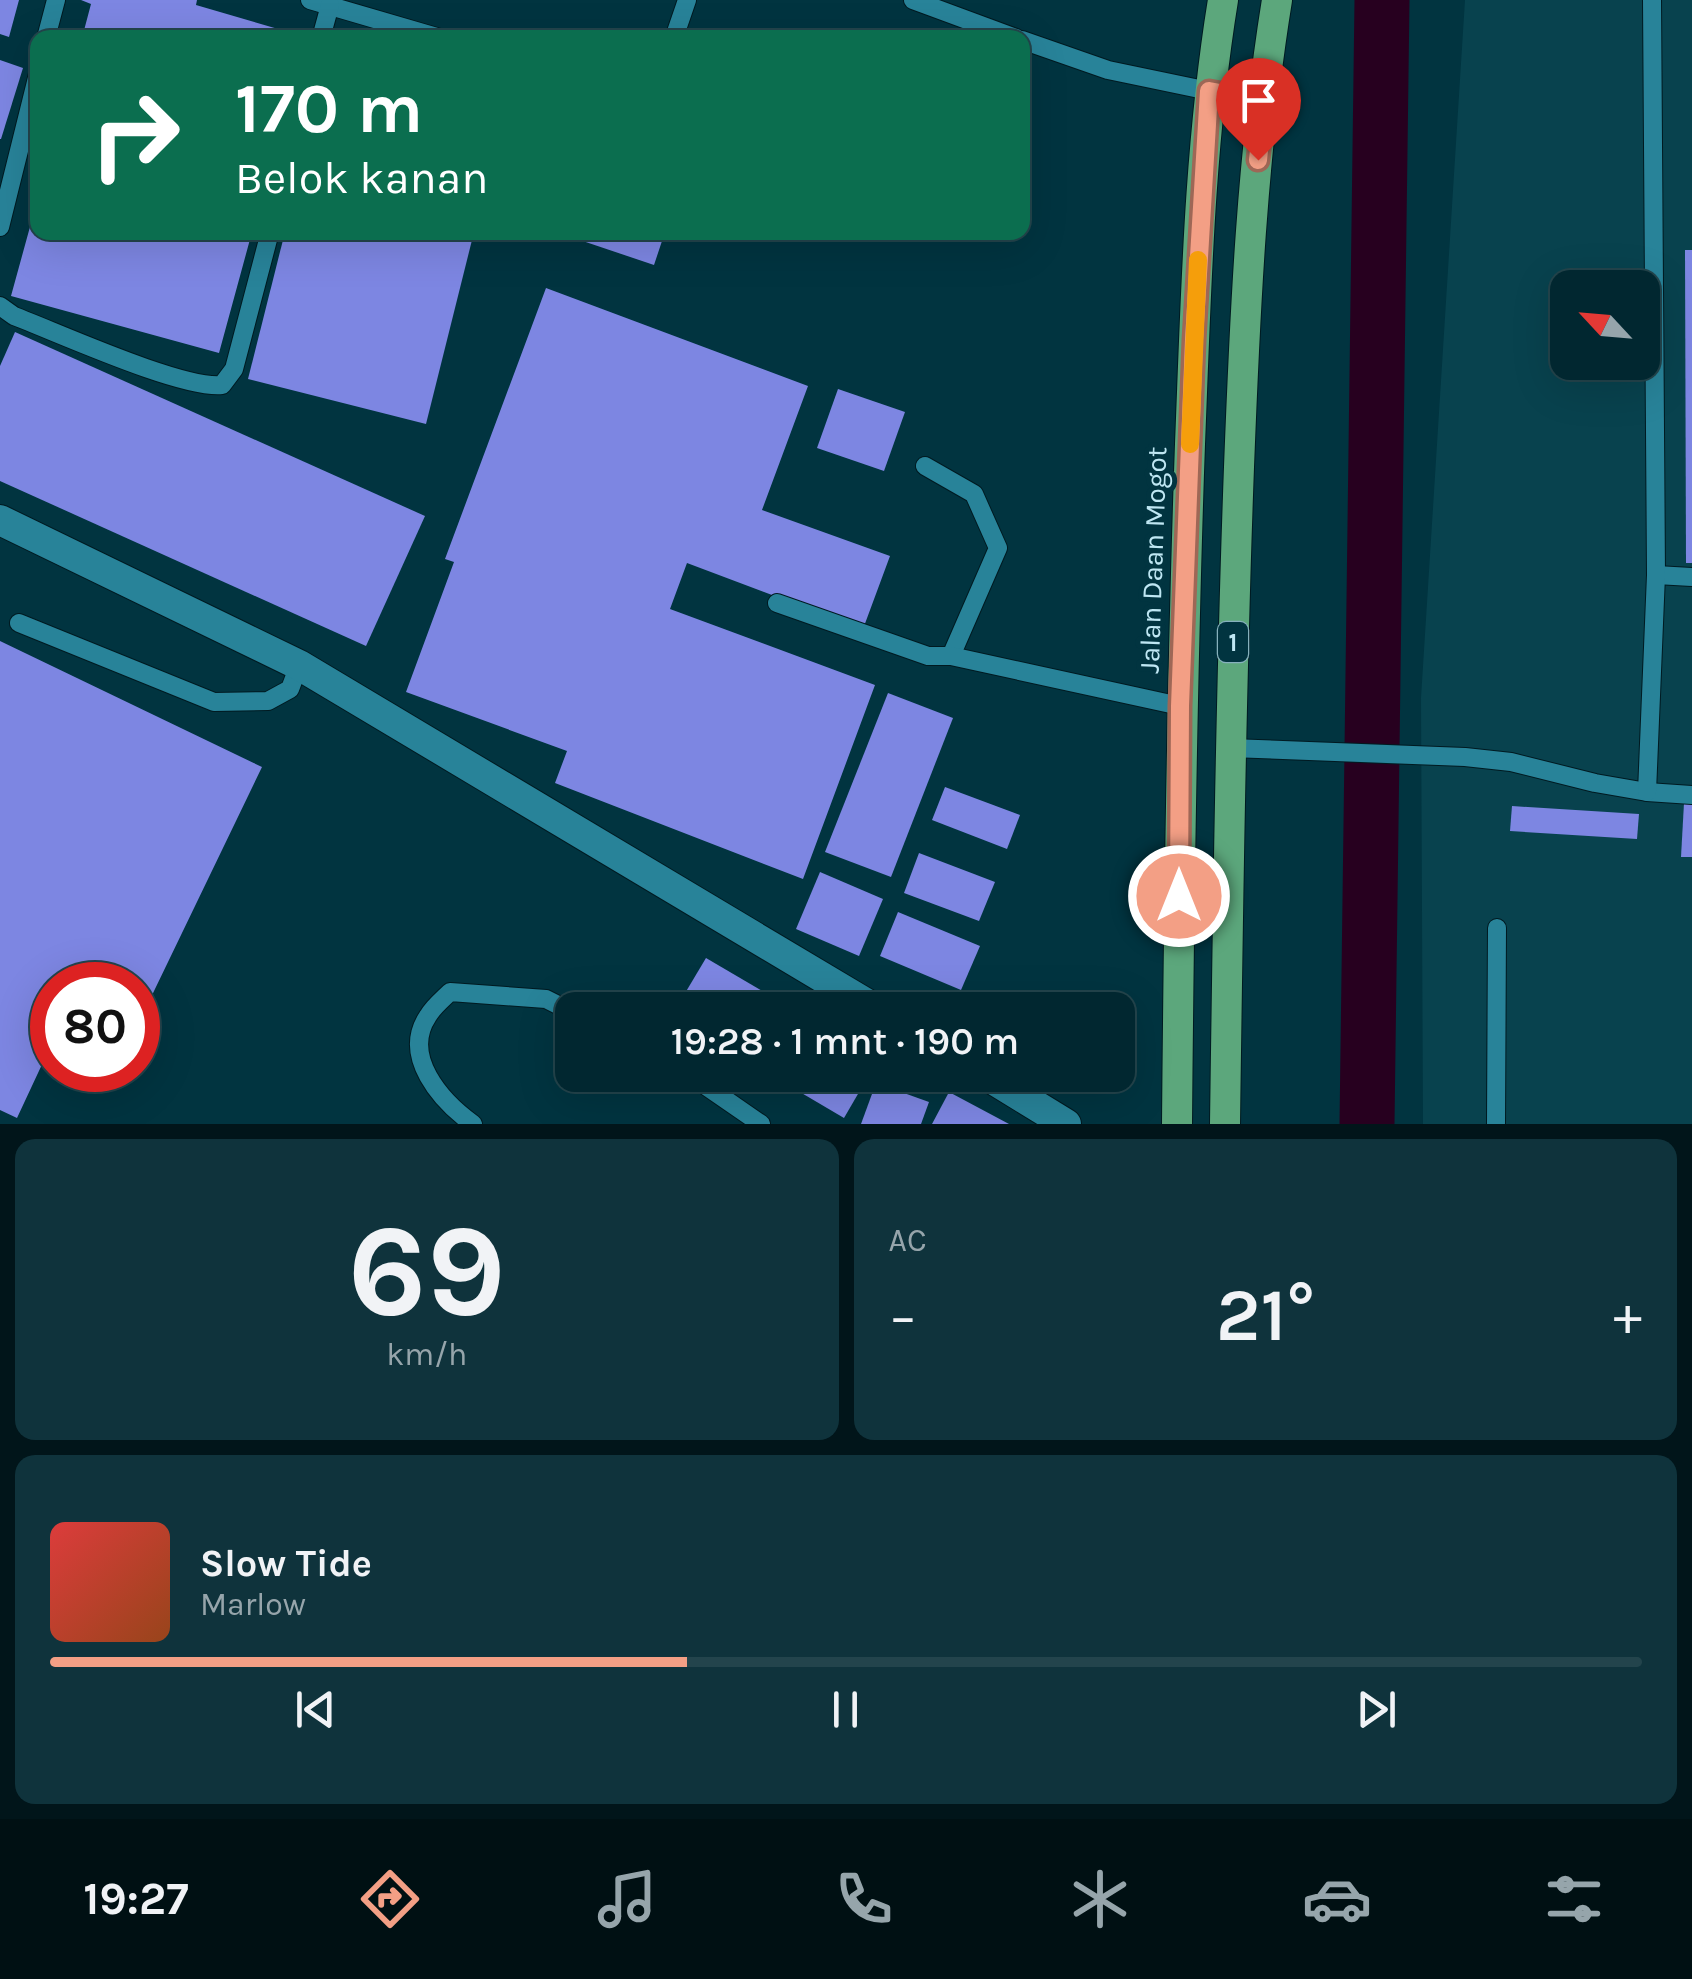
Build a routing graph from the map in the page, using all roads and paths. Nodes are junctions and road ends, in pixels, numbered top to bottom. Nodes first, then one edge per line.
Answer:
1 (56, 0) edge
2 (310, 0) edge
3 (687, 0) edge
4 (913, 0) edge
5 (1223, 0) edge
6 (1276, 0) edge
7 (1652, 0) edge
8 (330, 6) junction
9 (48, 30) edge
10 (323, 30) edge
11 (412, 30) edge
12 (677, 30) edge
13 (995, 30) edge
14 (1030, 43) edge
15 (1209, 91) junction
16 (1264, 101) junction
17 (30, 106) edge
18 (0, 227) edge
19 (268, 240) edge
20 (0, 306) edge
21 (925, 466) dead end
22 (0, 520) edge
23 (1656, 575) junction
24 (1692, 578) edge
25 (778, 602) dead end
26 (20, 623) dead end
27 (951, 656) junction
28 (299, 665) junction
29 (1180, 706) junction
30 (1230, 748) junction
31 (1647, 792) junction
32 (1692, 794) edge
33 (1497, 928) dead end
34 (847, 992) edge
35 (555, 1004) edge
36 (715, 1092) edge
37 (1014, 1092) edge
38 (473, 1124) edge
39 (761, 1124) edge
40 (1066, 1124) edge
41 (1177, 1124) edge
42 (1225, 1124) edge
43 (1496, 1124) edge

1 - 9 lane
2 - 8 lane
3 - 12 lane
4 - 13 lane
5 - 15 highway, Jalan Daan Mogot / 1
6 - 16 highway, 1
7 - 23 lane
8 - 10 lane
8 - 11 lane
14 - 15 lane
15 - 16 highway
15 - 29 highway, Jalan Daan Mogot / 1
16 - 30 highway, 1
17 - 18 lane
19 - 20 lane
21 - 27 lane
22 - 28 street
23 - 24 lane
23 - 31 lane
25 - 27 lane
26 - 28 lane
27 - 29 lane
28 - 34 street
29 - 41 highway, Jalan Daan Mogot / 1
30 - 31 lane
30 - 42 highway, 1
31 - 32 lane
33 - 43 lane
35 - 38 lane
36 - 39 lane
37 - 40 street

